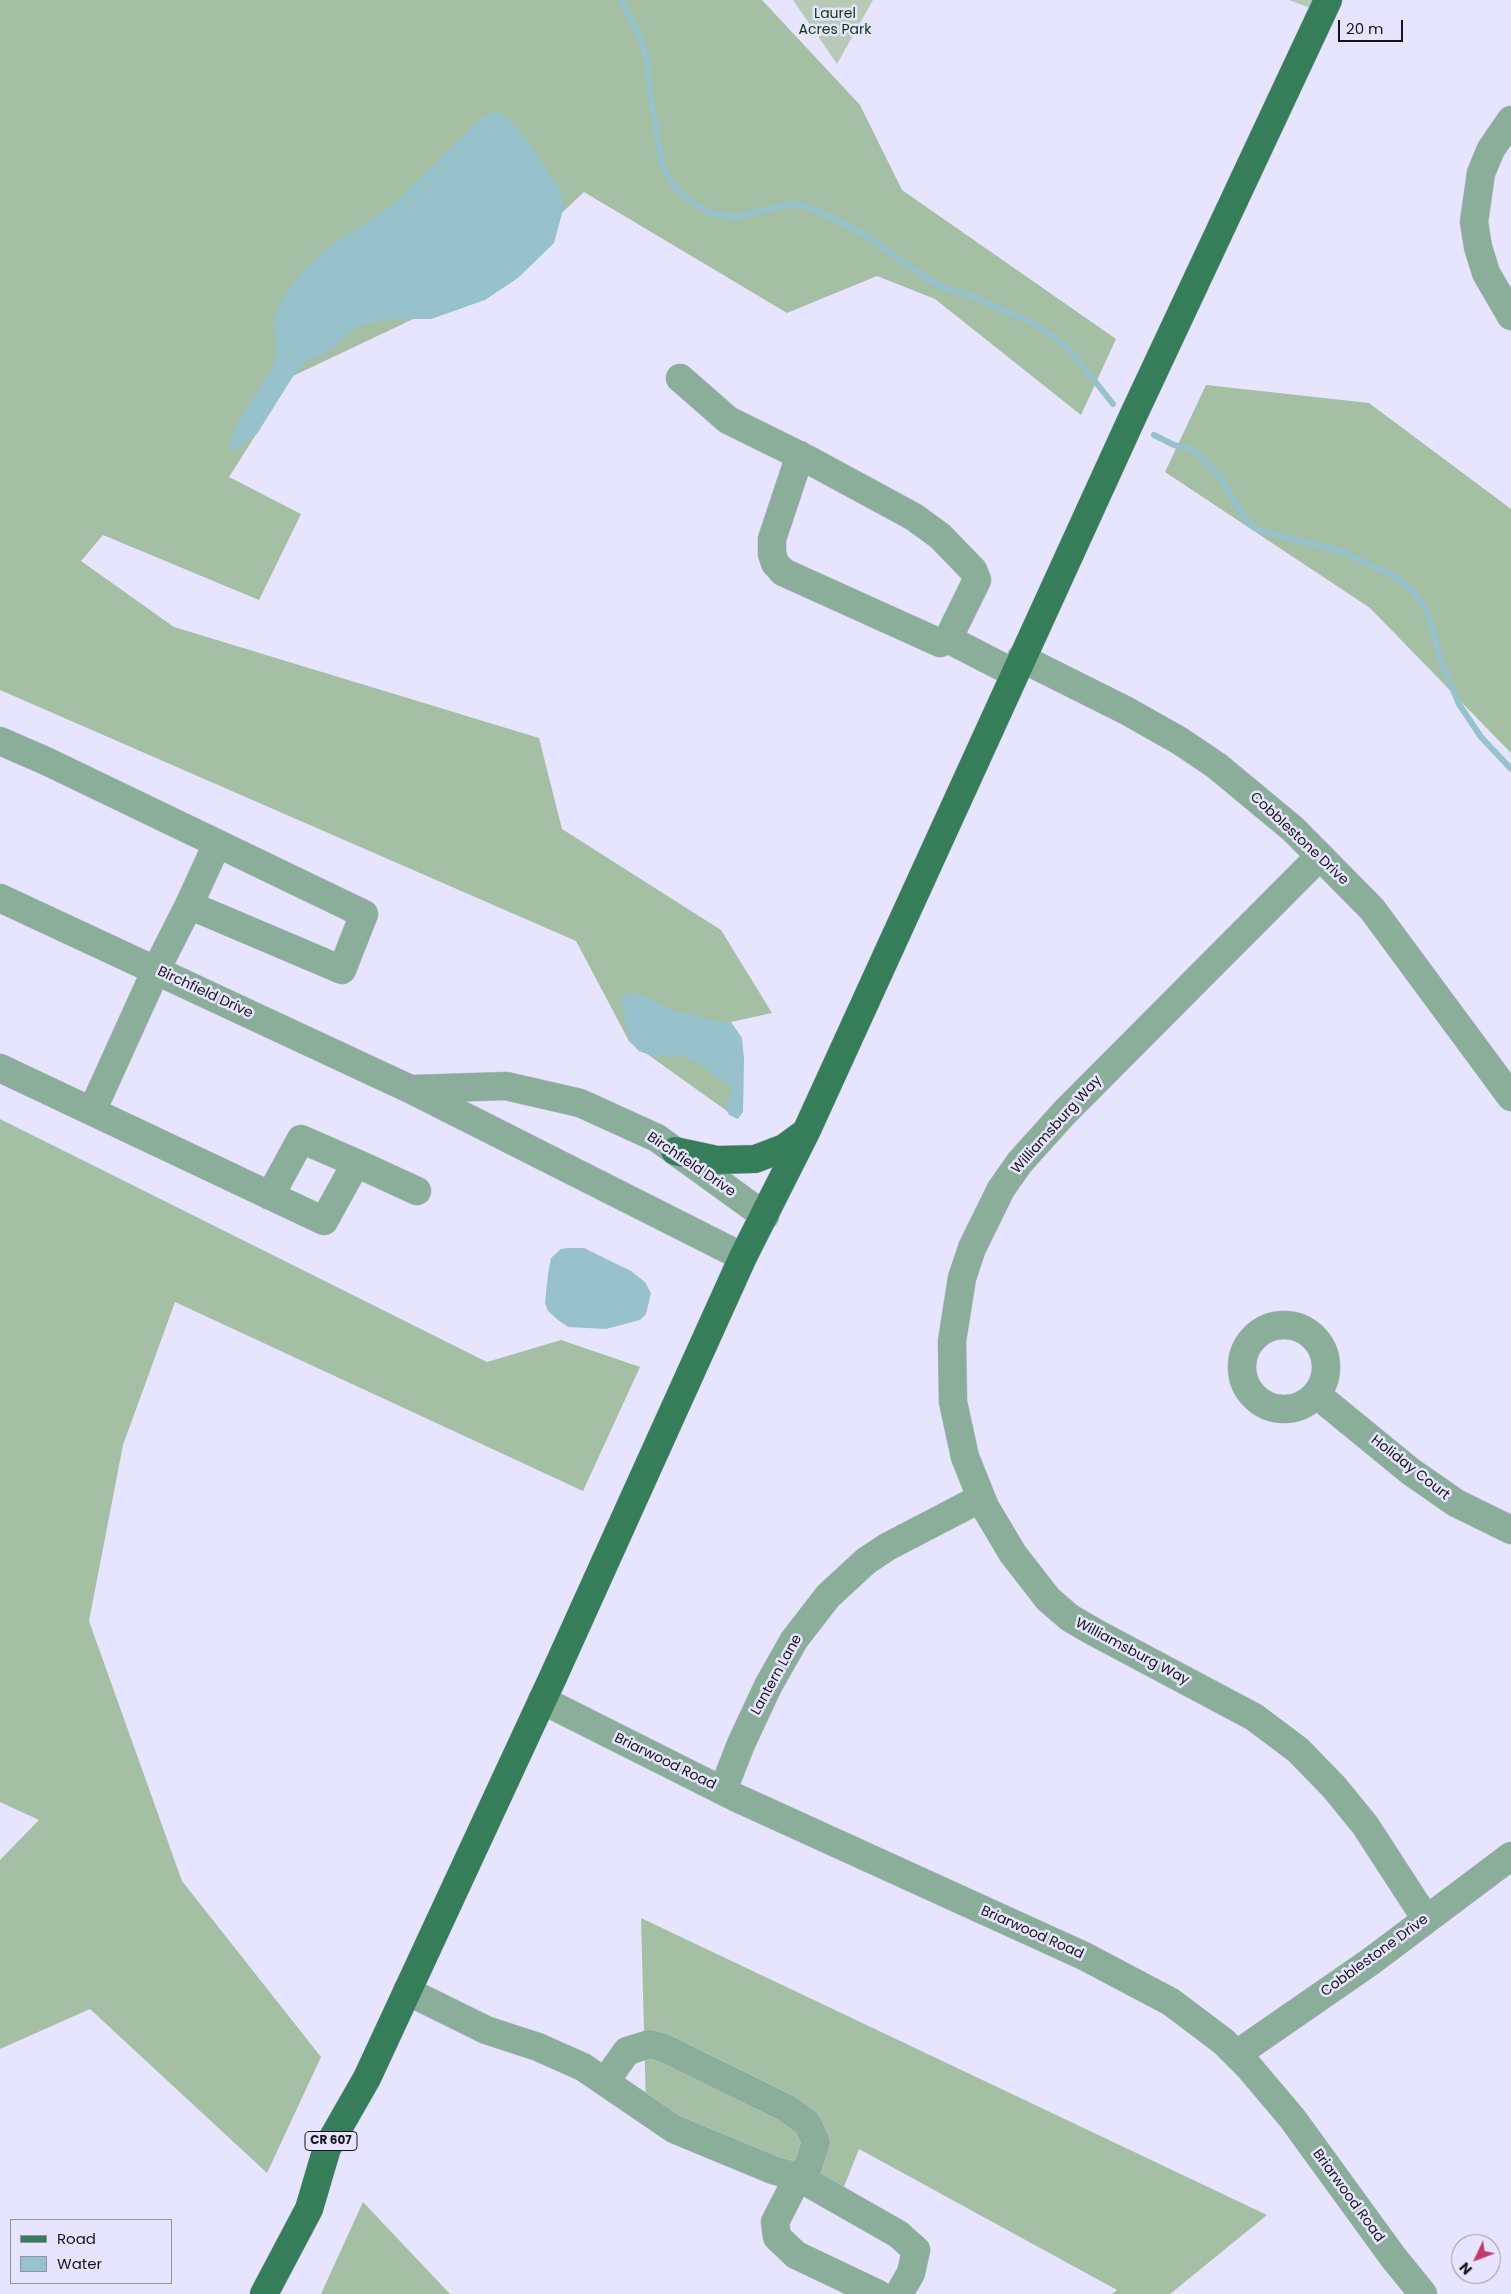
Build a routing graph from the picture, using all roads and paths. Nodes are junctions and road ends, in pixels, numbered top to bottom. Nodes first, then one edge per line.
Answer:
1 (1328, 0) edge
2 (1511, 120) edge
3 (1511, 316) edge
4 (680, 378) dead end
5 (800, 455) junction
6 (948, 639) junction
7 (1018, 666) junction
8 (0, 741) edge
9 (217, 844) junction
10 (1320, 856) junction
11 (0, 898) edge
12 (189, 905) junction
13 (156, 970) junction
14 (0, 1068) edge
15 (410, 1089) junction
16 (1511, 1096) edge
17 (92, 1110) junction
18 (806, 1132) junction
19 (675, 1151) junction
20 (356, 1163) junction
21 (418, 1191) dead end
22 (270, 1196) junction
23 (764, 1216) junction
24 (743, 1258) junction
25 (1316, 1394) dead end
26 (981, 1498) junction
27 (1511, 1530) edge
28 (542, 1700) junction
29 (723, 1790) junction
30 (1511, 1856) edge
31 (1426, 1919) junction
32 (407, 1991) junction
33 (1237, 2054) junction
34 (605, 2082) junction
35 (798, 2178) junction
36 (264, 2294) edge
37 (878, 2294) edge
38 (899, 2294) edge
39 (1423, 2294) edge

1 - 7 main road
2 - 3 street
4 - 5 street
5 - 6 street
5 - 6 street
6 - 7 street, Cobblestone Drive
7 - 10 street, Cobblestone Drive
7 - 18 main road
8 - 9 street
9 - 12 street
9 - 12 street
10 - 16 street, Cobblestone Drive
10 - 26 street, Williamsburg Way
11 - 13 street, Birchfield Drive
12 - 13 street
13 - 15 street, Birchfield Drive
13 - 17 street
14 - 17 street
15 - 19 street, Birchfield Drive
15 - 24 street, Birchfield Drive
17 - 22 street
18 - 19 main road
18 - 23 main road
19 - 23 street, Birchfield Drive
20 - 21 street
20 - 22 street
20 - 22 street
23 - 24 main road
24 - 28 main road
25 - 27 street, Holiday Court
26 - 29 street, Lantern Lane
26 - 31 street, Williamsburg Way
28 - 29 street, Briarwood Road
28 - 32 main road
29 - 33 street, Briarwood Road
30 - 31 street, Cobblestone Drive
31 - 33 street, Cobblestone Drive
32 - 34 street
32 - 36 main road, CR 607
33 - 39 street, Briarwood Road
34 - 35 street
34 - 35 street
35 - 37 street
35 - 38 street

